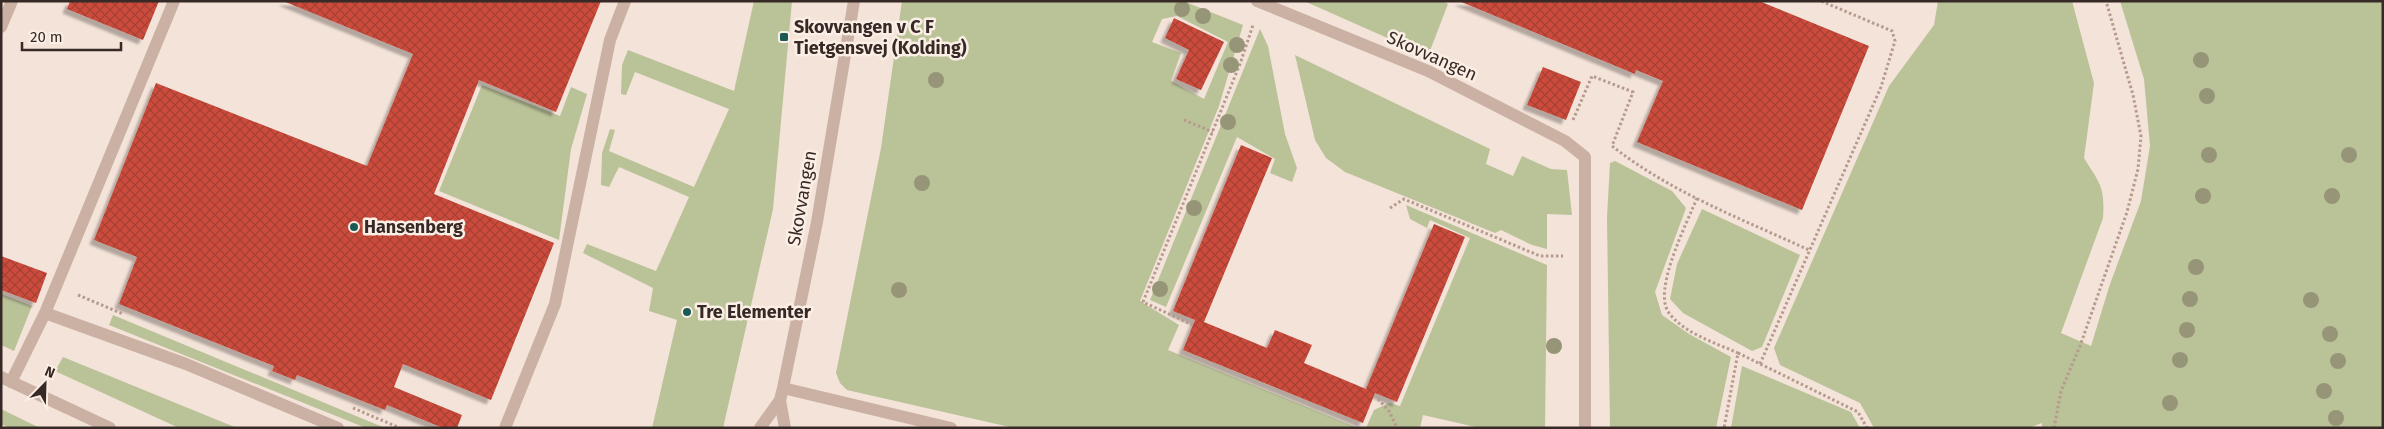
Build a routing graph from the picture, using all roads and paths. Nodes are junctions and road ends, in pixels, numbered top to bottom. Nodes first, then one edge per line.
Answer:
1 (12, 1) edge
2 (174, 1) edge
3 (625, 1) edge
4 (854, 1) edge
5 (1821, 1) edge
6 (2106, 1) edge
7 (1258, 2) edge
8 (1, 27) edge
9 (1184, 120) dead end
10 (1213, 132) junction
11 (1565, 140) junction
12 (1697, 198) junction
13 (1390, 208) dead end
14 (1809, 250) junction
15 (1585, 257) junction
16 (45, 313) junction
17 (1193, 325) dead end
18 (1738, 353) junction
19 (1760, 364) junction
20 (6, 380) edge
21 (781, 394) junction
22 (1378, 400) dead end
23 (110, 428) edge
24 (338, 428) edge
25 (505, 428) edge
26 (760, 428) edge
27 (785, 428) edge
28 (951, 428) edge
29 (1397, 428) edge
30 (1585, 428) edge
31 (1724, 428) edge
32 (1867, 428) edge
33 (2054, 428) edge

1 - 8 street
2 - 16 street
3 - 25 street
4 - 21 street, Skovvangen
5 - 14 path
6 - 33 path
7 - 10 path
7 - 11 street, Skovvangen
9 - 10 path
10 - 17 path
11 - 12 path
11 - 15 street, Skovvangen
12 - 14 path
12 - 18 path
13 - 15 path
14 - 19 path
15 - 30 street
16 - 20 street
16 - 24 street
18 - 19 path
18 - 31 path
19 - 32 path
20 - 23 street
21 - 26 street, Skovvangen
21 - 27 street, Skovvangen
21 - 28 street
22 - 29 path

